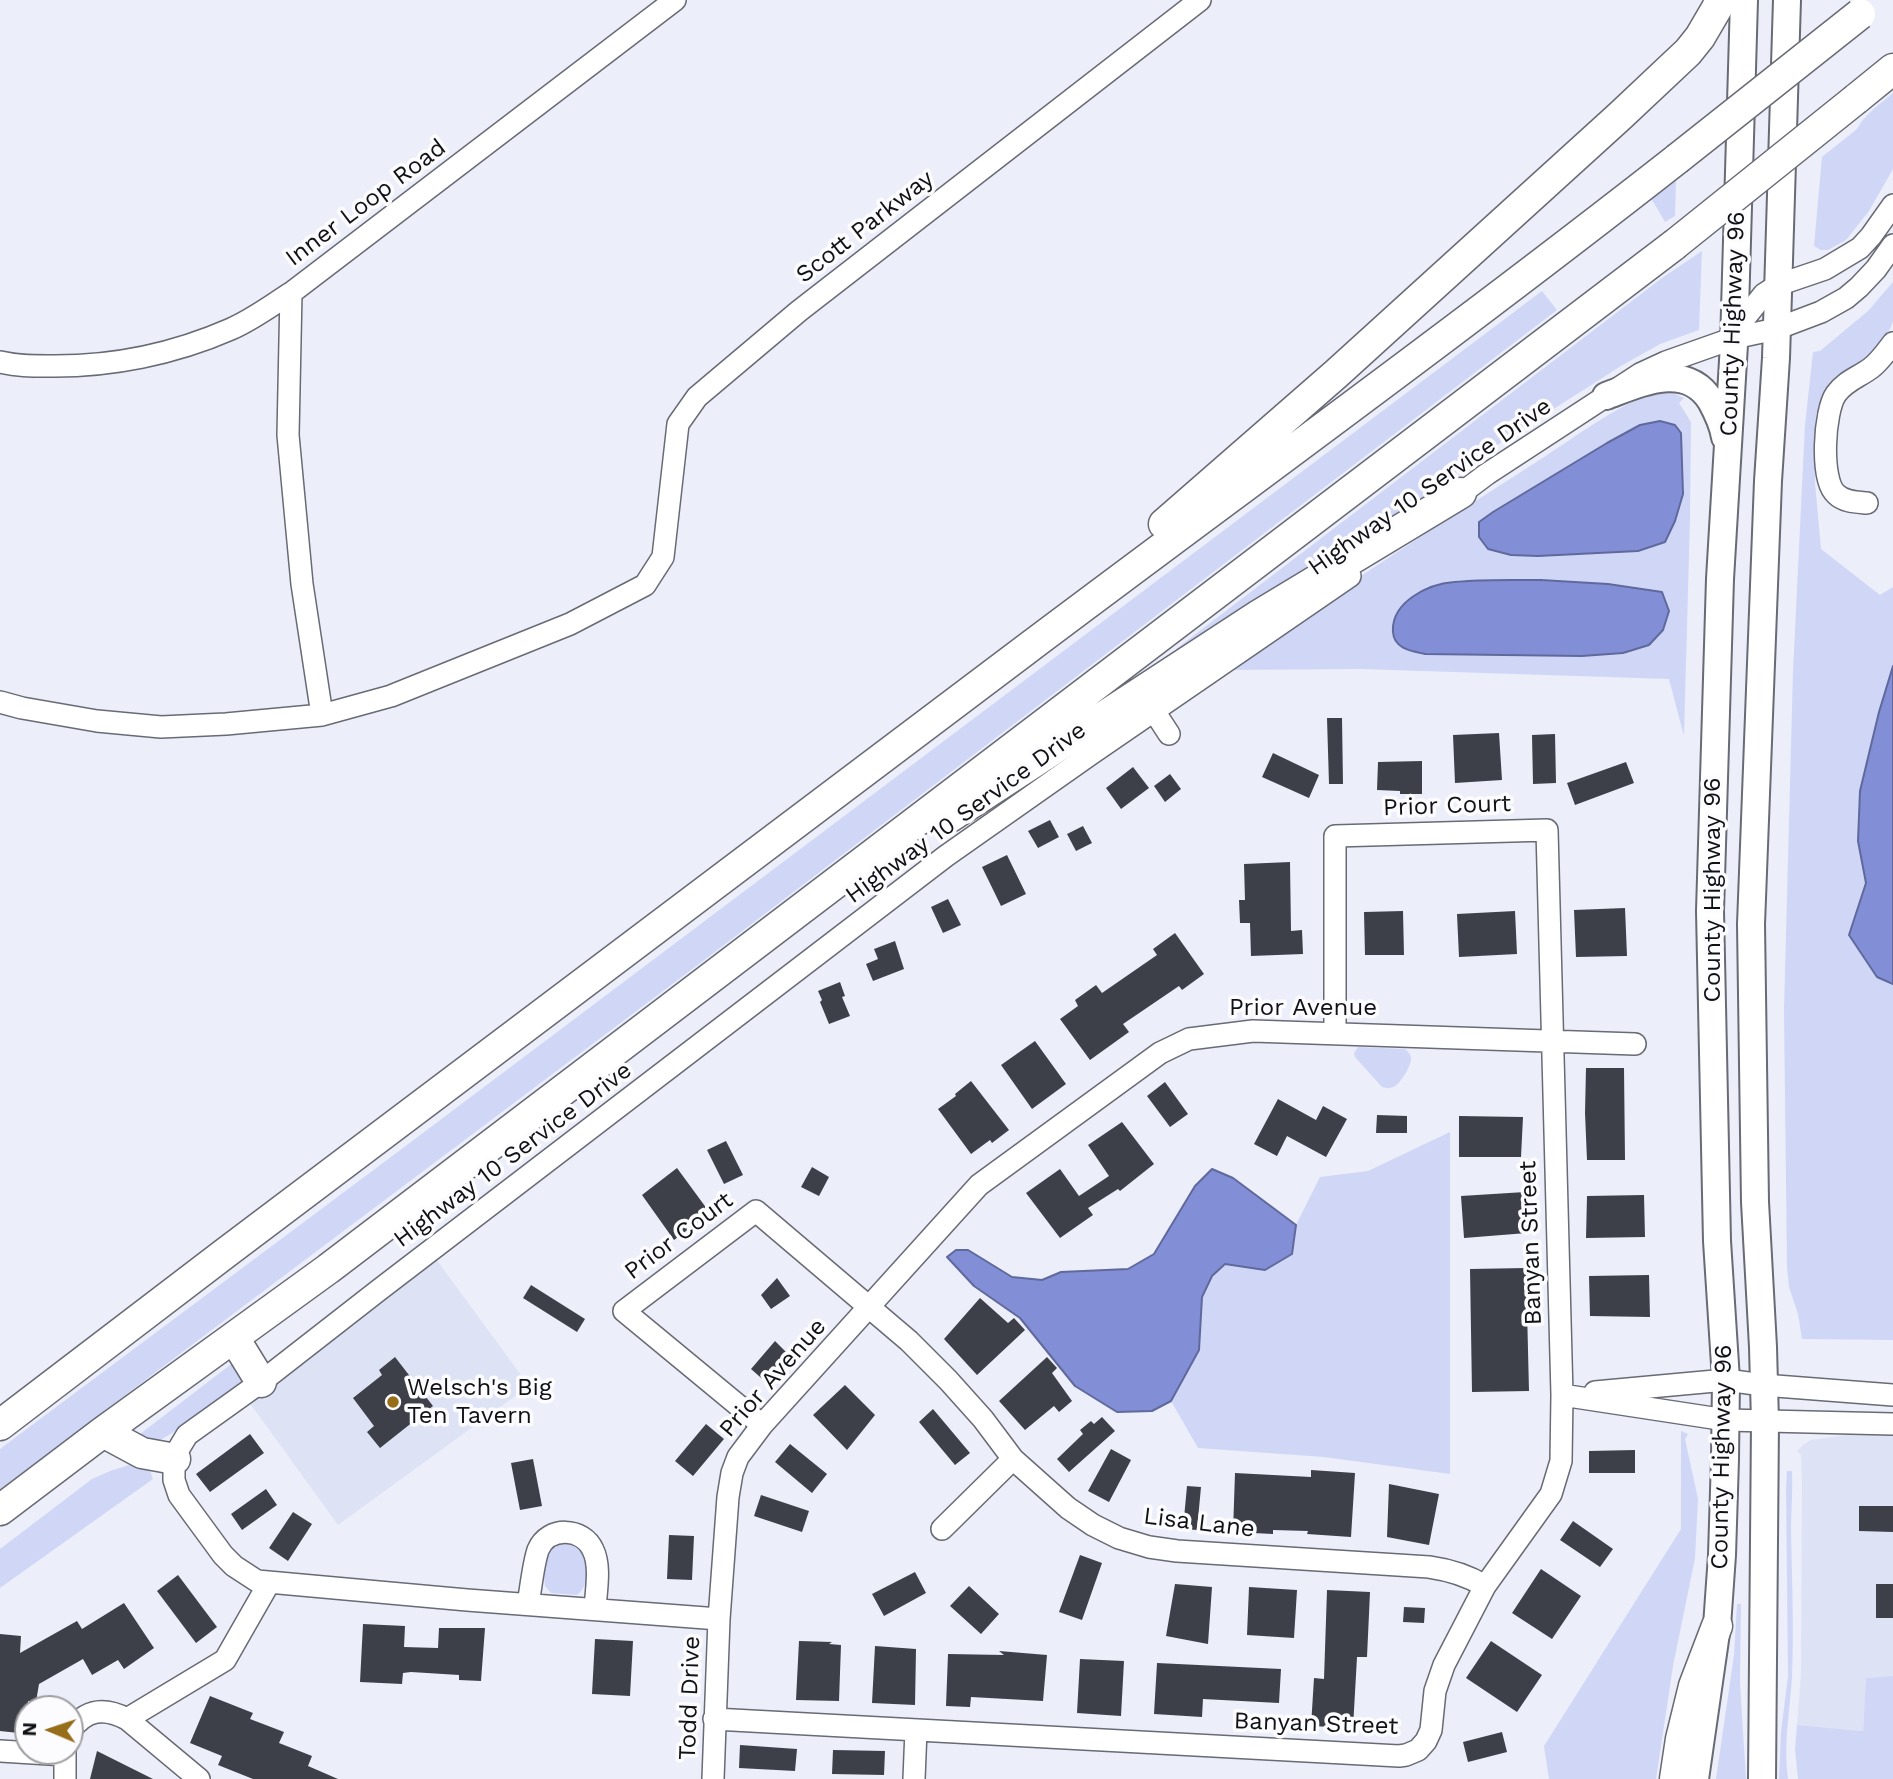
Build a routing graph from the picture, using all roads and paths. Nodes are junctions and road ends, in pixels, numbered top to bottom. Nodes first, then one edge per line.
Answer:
1 (675, 0) edge
2 (1200, 0) edge
3 (1720, 0) edge
4 (1744, 0) edge
5 (1787, 0) edge
6 (1868, 7) edge
7 (1893, 69) edge
8 (1893, 205) edge
9 (1893, 245) edge
10 (1778, 285) junction
11 (291, 293) junction
12 (1776, 329) junction
13 (1734, 338) junction
14 (1893, 343) edge
15 (0, 362) edge
16 (1606, 396) junction
17 (1726, 470) junction
18 (1461, 493) junction
19 (1867, 503) dead end
20 (1031, 646) junction
21 (0, 702) edge
22 (1154, 711) junction
23 (322, 715) junction
24 (1170, 734) dead end
25 (804, 908) junction
26 (1335, 1032) junction
27 (1551, 1040) junction
28 (1635, 1044) dead end
29 (869, 1308) junction
30 (234, 1338) junction
31 (1726, 1380) junction
32 (261, 1382) junction
33 (1762, 1385) junction
34 (1562, 1395) junction
35 (1893, 1395) edge
36 (1726, 1420) junction
37 (1765, 1422) junction
38 (1893, 1424) edge
39 (0, 1425) edge
40 (762, 1425) junction
41 (98, 1436) junction
42 (175, 1459) junction
43 (1013, 1459) junction
44 (0, 1510) edge
45 (942, 1529) dead end
46 (269, 1583) junction
47 (1485, 1586) junction
48 (528, 1604) junction
49 (596, 1609) junction
50 (719, 1619) junction
51 (1717, 1626) junction
52 (84, 1717) edge
53 (127, 1718) junction
54 (714, 1719) junction
55 (916, 1730) junction
56 (199, 1779) edge
57 (713, 1779) edge
58 (914, 1779) edge
59 (1675, 1779) edge
60 (1695, 1779) edge
61 (1762, 1779) edge

1 - 11 street, Inner Loop Road
2 - 23 street, Scott Parkway
3 - 20 highway
4 - 13 main road, County Highway 96
5 - 10 main road, County Highway 96
6 - 20 highway, bridge
7 - 25 highway, bridge
8 - 10 street
9 - 12 street, Highway 10 Service Drive
10 - 12 main road, County Highway 96
10 - 13 street
11 - 15 street
11 - 23 street, Inner Loop Road
12 - 13 street, Highway 10 Service Drive
12 - 33 main road, County Highway 96
13 - 16 street, Highway 10 Service Drive
13 - 17 main road, County Highway 96
14 - 19 street
16 - 17 main road
16 - 18 street, Highway 10 Service Drive
17 - 31 main road, County Highway 96
18 - 22 street, Highway 10 Service Drive
18 - 25 highway
20 - 39 highway
21 - 23 street
22 - 24 street
22 - 32 street, Highway 10 Service Drive
25 - 30 highway
26 - 27 street, Prior Avenue
26 - 27 street, Prior Court
26 - 29 street, Prior Avenue
27 - 28 street, Prior Avenue
27 - 34 street, Banyan Street
29 - 40 street, Prior Avenue
29 - 40 street, Prior Court
29 - 43 street, Lisa Lane
30 - 32 highway
30 - 41 highway
31 - 33 street
31 - 34 street
31 - 36 main road, County Highway 96
32 - 42 street
33 - 35 street
33 - 37 main road, County Highway 96
34 - 36 street
34 - 47 street, Banyan Street
36 - 37 street
36 - 51 main road, County Highway 96
37 - 38 street
37 - 61 main road, County Highway 96
40 - 50 street, Prior Avenue
41 - 42 highway
41 - 44 highway
42 - 46 street
43 - 45 street
43 - 47 street, Lisa Lane
46 - 48 street
46 - 53 street
47 - 55 street, Banyan Street
48 - 49 street
48 - 49 street
49 - 50 street
50 - 54 street, Todd Drive
51 - 59 highway
51 - 60 main road, County Highway 96
52 - 53 street
53 - 56 street
54 - 55 street, Banyan Street
54 - 57 street, Todd Drive
55 - 58 street

